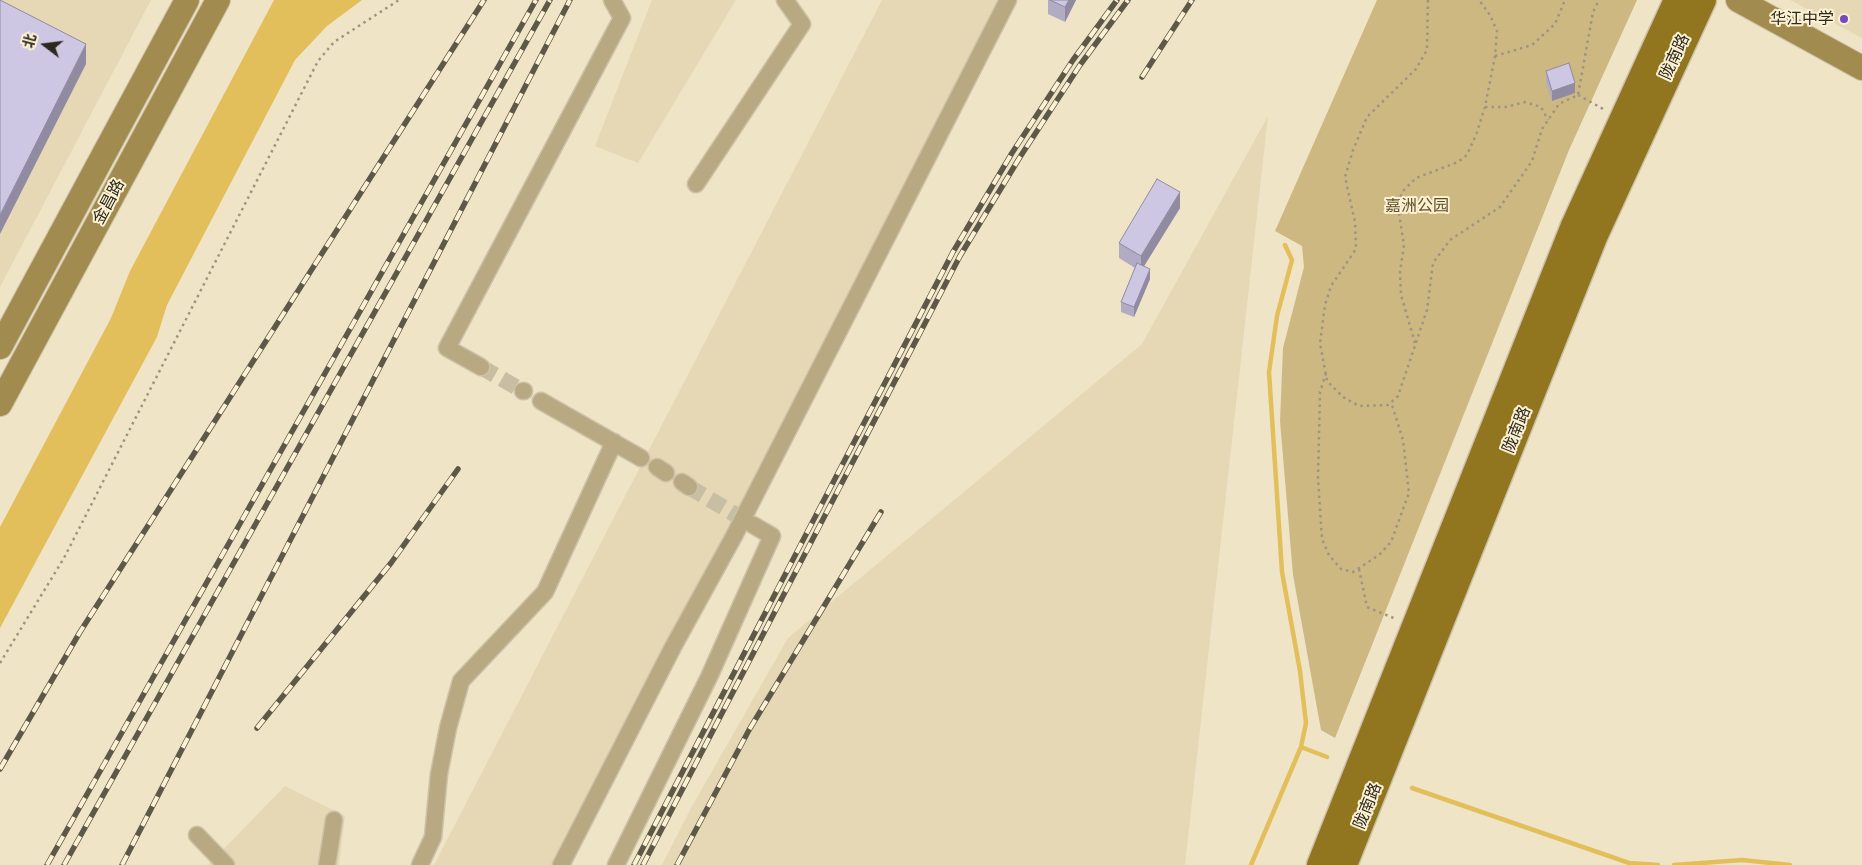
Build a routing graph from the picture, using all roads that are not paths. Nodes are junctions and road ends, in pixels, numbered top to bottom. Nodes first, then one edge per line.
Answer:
1 (186, 0) edge
2 (218, 0) edge
3 (612, 0) edge
4 (785, 0) edge
5 (1008, 0) edge
6 (1677, 0) edge
7 (1703, 0) edge
8 (1738, 0) edge
9 (1862, 68) edge
10 (696, 184) dead end
11 (0, 348) edge
12 (481, 367) tunnel mouth
13 (541, 401) dead end
14 (0, 404) edge
15 (614, 442) junction
16 (641, 458) dead end
17 (753, 525) tunnel mouth
18 (334, 820) dead end
19 (197, 835) dead end
20 (226, 865) edge
21 (327, 865) edge
22 (420, 865) edge
23 (561, 865) edge
24 (616, 865) edge
25 (1320, 865) edge
26 (1344, 865) edge

1 - 11 main road, 金昌路
2 - 14 main road, 金昌路
3 - 12 street
4 - 10 street
5 - 23 street
6 - 25 main road, 陇南路
7 - 26 main road, 陇南路
8 - 9 main road
13 - 15 street
15 - 16 street
15 - 22 street
17 - 24 street
18 - 21 street
19 - 20 street

